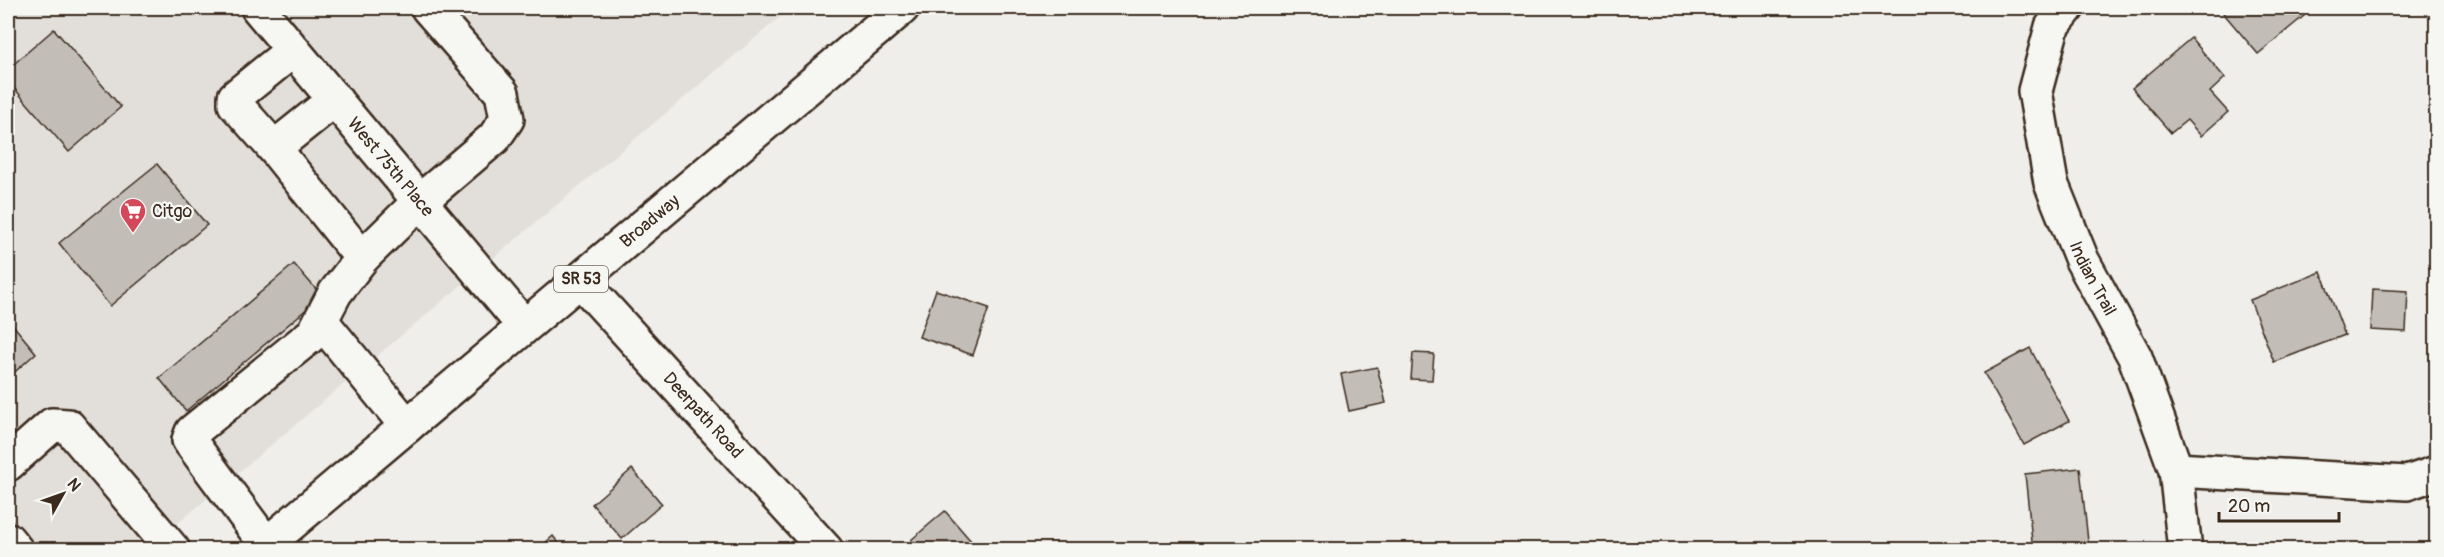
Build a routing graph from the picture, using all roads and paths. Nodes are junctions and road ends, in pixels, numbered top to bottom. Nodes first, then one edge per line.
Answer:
1 (428, 8) edge
2 (902, 8) edge
3 (2067, 8) edge
4 (279, 22) edge
5 (335, 99) junction
6 (274, 148) junction
7 (420, 201) junction
8 (362, 258) junction
9 (580, 280) junction
10 (321, 321) junction
11 (525, 326) junction
12 (407, 426) junction
13 (8, 464) edge
14 (2176, 470) junction
15 (2436, 473) edge
16 (8, 540) edge
17 (263, 547) edge
18 (16, 549) edge
19 (173, 549) edge
20 (826, 549) edge
21 (2185, 549) edge

1 - 7 street
2 - 9 street, Broadway / SR 53
3 - 14 street, Indian Trail
4 - 5 street, West 75th Place
4 - 6 street
5 - 6 street
5 - 7 street, West 75th Place
6 - 8 street
7 - 8 street
7 - 11 street, West 75th Place
8 - 10 street
9 - 11 street, Broadway / SR 53
9 - 20 street, Deerpath Road
10 - 12 street
10 - 17 street
11 - 12 street, Broadway / SR 53
12 - 17 street, Broadway / SR 53
13 - 19 street
14 - 15 street
14 - 21 street, Indian Trail
16 - 18 street

